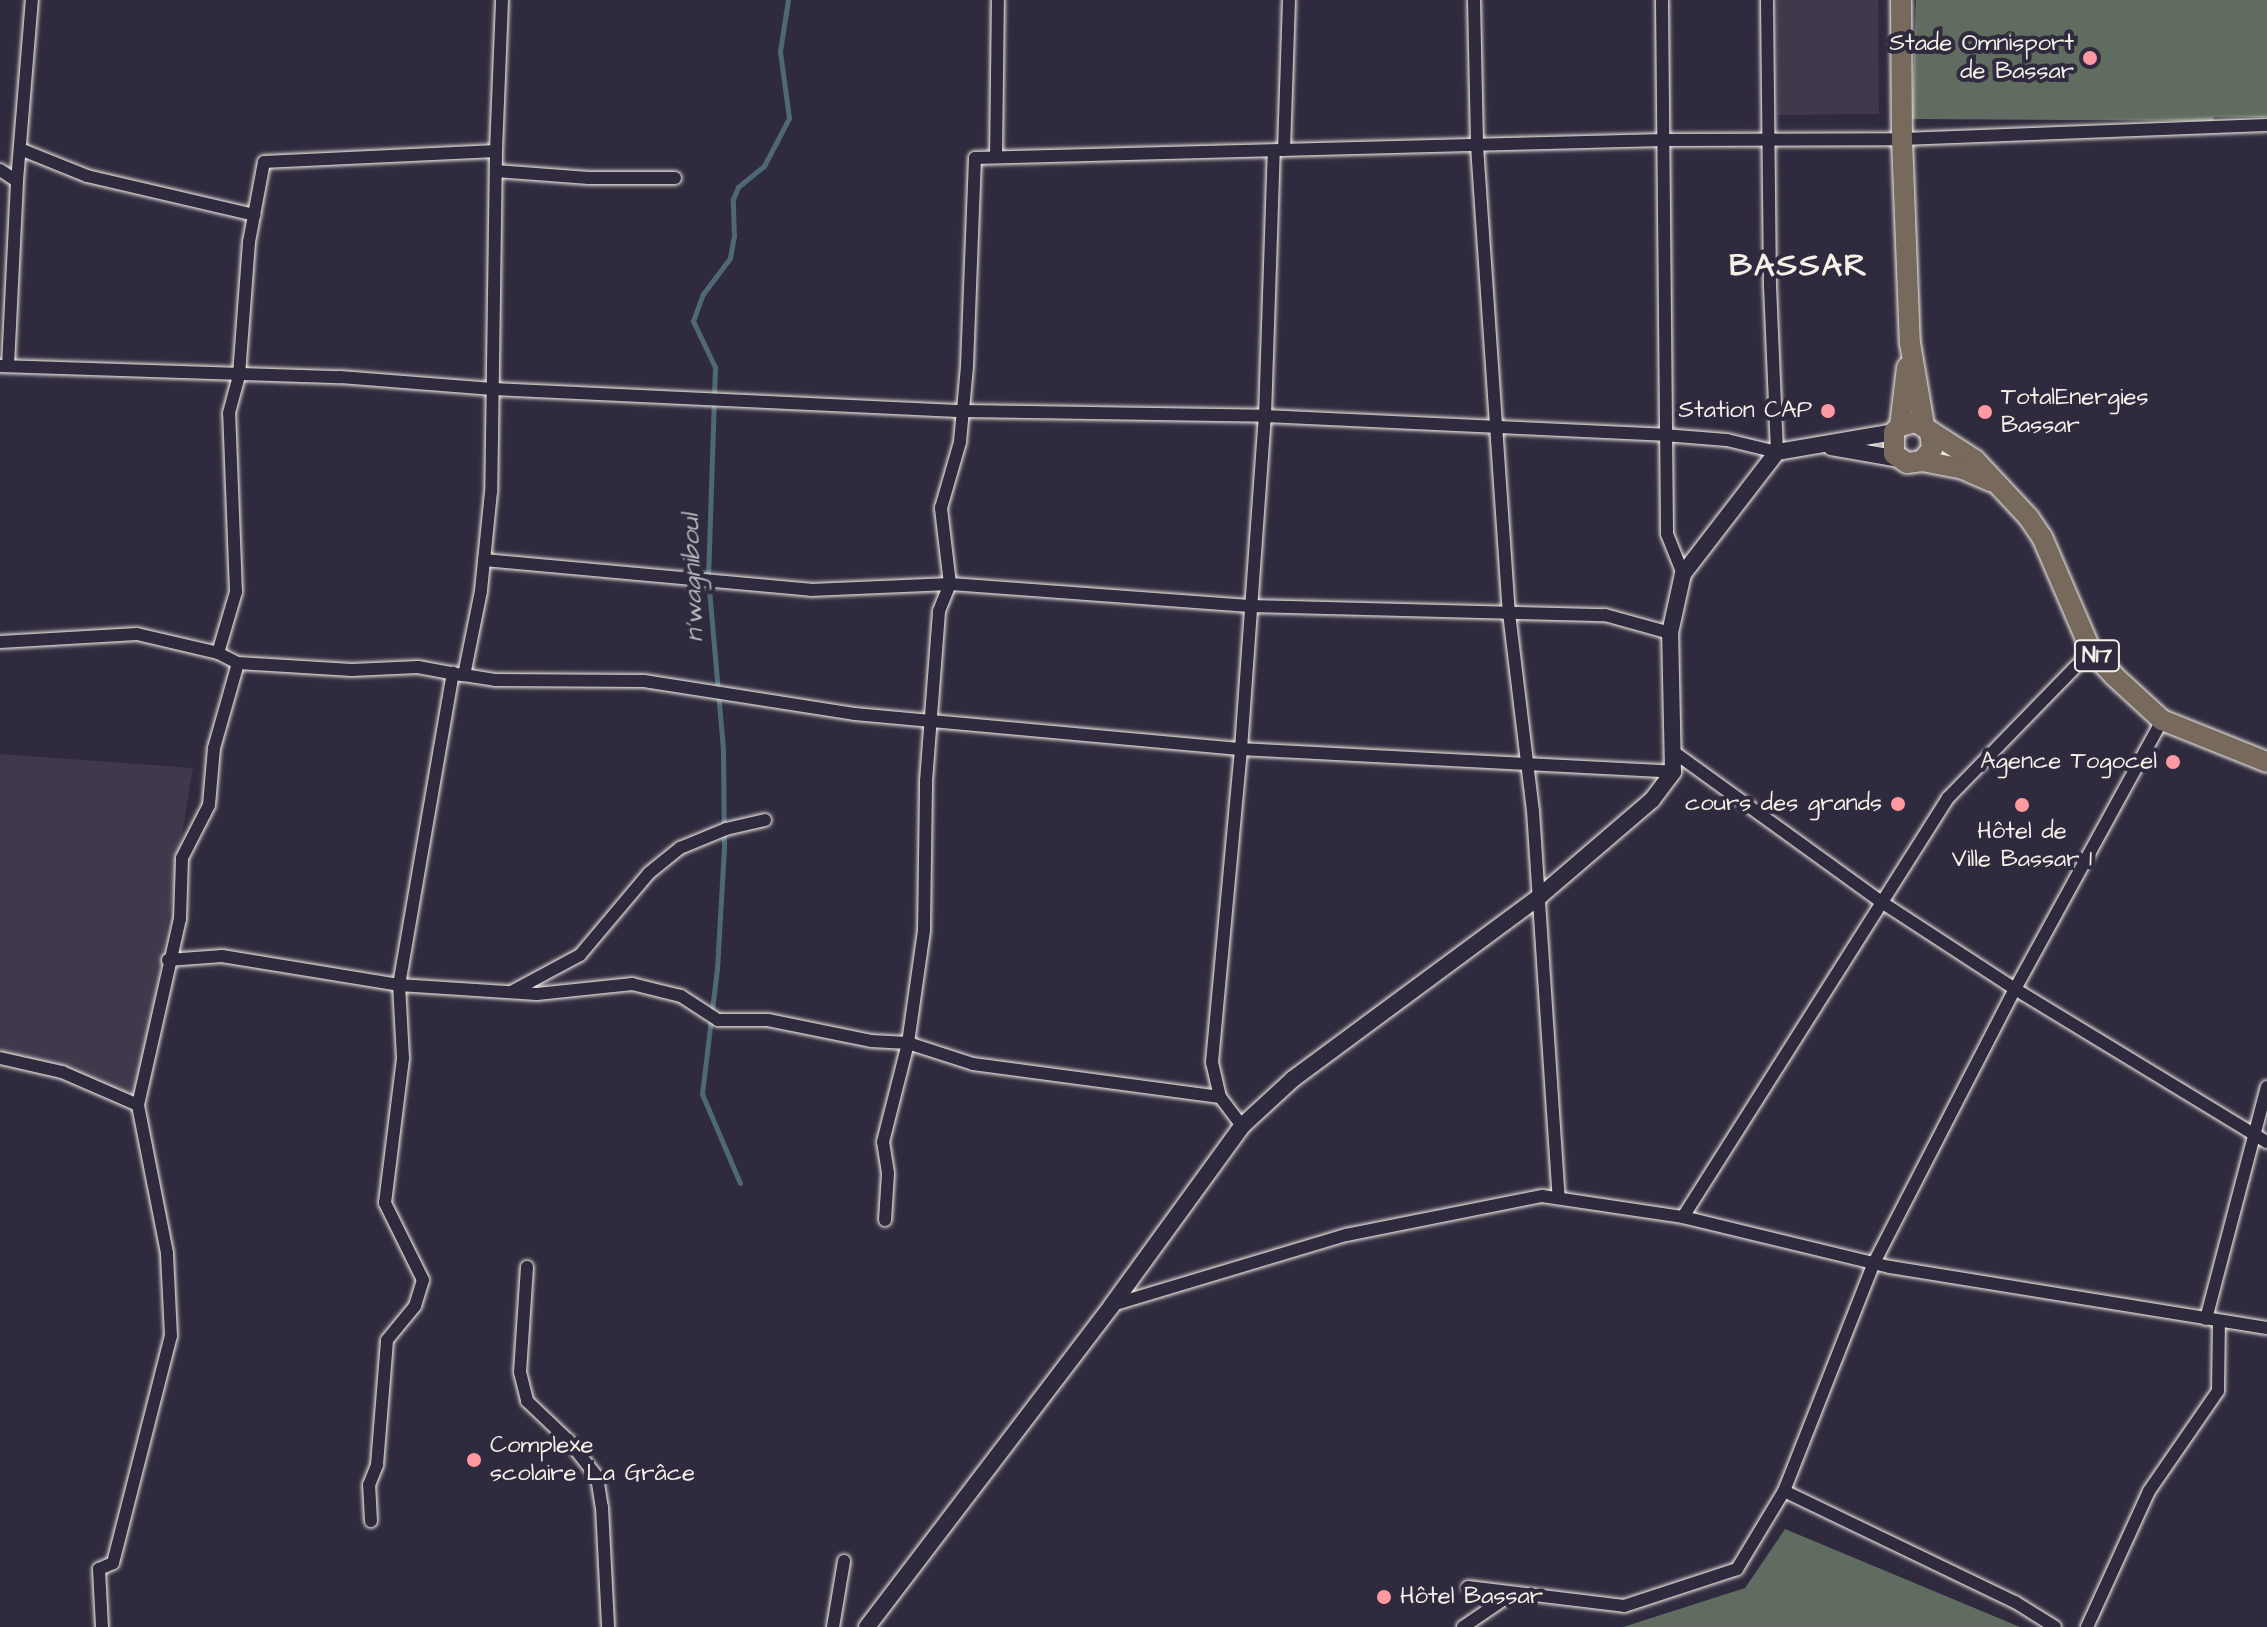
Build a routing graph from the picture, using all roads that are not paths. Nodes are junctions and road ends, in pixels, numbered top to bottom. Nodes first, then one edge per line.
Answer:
1 (502, 0) edge
2 (998, 0) edge
3 (1289, 0) edge
4 (1474, 0) edge
5 (1662, 0) edge
6 (1767, 0) edge
7 (1901, 0) edge
8 (29, 1) edge
9 (2267, 125) edge
10 (1769, 139) junction
11 (1902, 139) junction
12 (1664, 140) junction
13 (1477, 146) junction
14 (20, 149) junction
15 (496, 151) junction
16 (1279, 151) junction
17 (996, 157) junction
18 (0, 170) edge
19 (496, 171) junction
20 (675, 178) dead end
21 (17, 181) junction
22 (255, 215) junction
23 (1910, 343) junction
24 (4, 366) edge
25 (239, 375) junction
26 (493, 389) junction
27 (962, 411) junction
28 (1265, 416) junction
29 (1897, 429) junction
30 (1927, 429) junction
31 (1499, 430) junction
32 (1664, 435) junction
33 (1818, 445) junction
34 (1777, 452) junction
35 (1900, 459) junction
36 (1922, 461) junction
37 (1994, 483) junction
38 (484, 560) junction
39 (1683, 574) junction
40 (950, 584) junction
41 (1250, 606) junction
42 (1509, 613) junction
43 (1670, 633) junction
44 (0, 642) edge
45 (2091, 651) junction
46 (218, 653) junction
47 (238, 663) junction
48 (458, 674) junction
49 (2162, 720) junction
50 (931, 721) junction
51 (1241, 749) junction
52 (1675, 753) junction
53 (2267, 762) edge
54 (1528, 766) junction
55 (1673, 772) junction
56 (765, 820) dead end
57 (1540, 896) junction
58 (1883, 903) junction
59 (168, 960) junction
60 (399, 985) junction
61 (2015, 989) junction
62 (510, 993) junction
63 (908, 1043) junction
64 (0, 1058) edge
65 (2267, 1087) edge
66 (1220, 1097) junction
67 (138, 1105) junction
68 (1242, 1126) junction
69 (2253, 1130) junction
70 (2267, 1142) edge
71 (1559, 1198) junction
72 (1683, 1217) junction
73 (885, 1220) dead end
74 (1874, 1263) junction
75 (527, 1267) dead end
76 (1112, 1305) junction
77 (2213, 1320) junction
78 (2267, 1328) edge
79 (1784, 1491) junction
80 (371, 1521) dead end
81 (844, 1561) dead end
82 (1468, 1587) dead end
83 (1513, 1593) junction
84 (102, 1627) edge
85 (608, 1627) edge
86 (833, 1627) edge
87 (867, 1627) edge
88 (1463, 1627) edge
89 (2055, 1627) edge
90 (2087, 1627) edge

1 - 15 street
2 - 17 street
3 - 16 street
4 - 13 street
5 - 12 street
6 - 10 street
7 - 11 main road
8 - 14 street
9 - 11 street
10 - 11 street
10 - 12 street
10 - 34 street
11 - 23 main road
12 - 13 street
12 - 32 street
13 - 16 street
13 - 31 street
14 - 21 street
14 - 22 street
15 - 19 street
15 - 22 street
16 - 17 street
16 - 28 street
17 - 27 street
18 - 21 street
19 - 20 street
19 - 26 street
21 - 24 street
22 - 25 street
23 - 29 main road
23 - 30 main road
24 - 25 street
25 - 26 street
25 - 46 street
26 - 27 street
26 - 38 street
27 - 28 street
27 - 40 street
28 - 31 street
28 - 41 street
29 - 30 main road
29 - 33 street
29 - 35 main road
30 - 36 main road
30 - 37 main road, N17
31 - 32 street
31 - 42 street
32 - 34 street
32 - 39 street
33 - 34 street
33 - 35 street
34 - 39 street
35 - 36 main road
36 - 37 main road, N17
37 - 45 main road, N17
38 - 40 street
38 - 48 street
39 - 43 street
40 - 41 street
40 - 50 street
41 - 42 street
41 - 51 street
42 - 43 street
42 - 54 street
43 - 52 street
44 - 46 street
45 - 49 main road, N17
45 - 58 street
46 - 47 street
47 - 48 street
47 - 59 street
48 - 50 street
48 - 60 street
49 - 53 main road, N17
49 - 61 street
50 - 51 street
50 - 63 street
51 - 54 street
51 - 66 street
52 - 55 street
52 - 58 street
54 - 55 street
54 - 57 street
55 - 57 street
56 - 62 street
57 - 68 street
57 - 71 street
58 - 61 street
58 - 72 street
59 - 60 street
59 - 67 street
60 - 62 street
60 - 80 street
61 - 69 street
61 - 74 street
62 - 63 street
63 - 66 street
63 - 73 street
64 - 67 street
65 - 69 street
66 - 68 street
67 - 84 street
68 - 76 street
69 - 70 street
69 - 77 street
71 - 72 street
71 - 76 street
72 - 74 street
74 - 77 street
74 - 79 street
75 - 85 street
76 - 87 street
77 - 78 street
77 - 90 street
79 - 83 street
79 - 89 street
81 - 86 street
82 - 83 street
83 - 88 street

